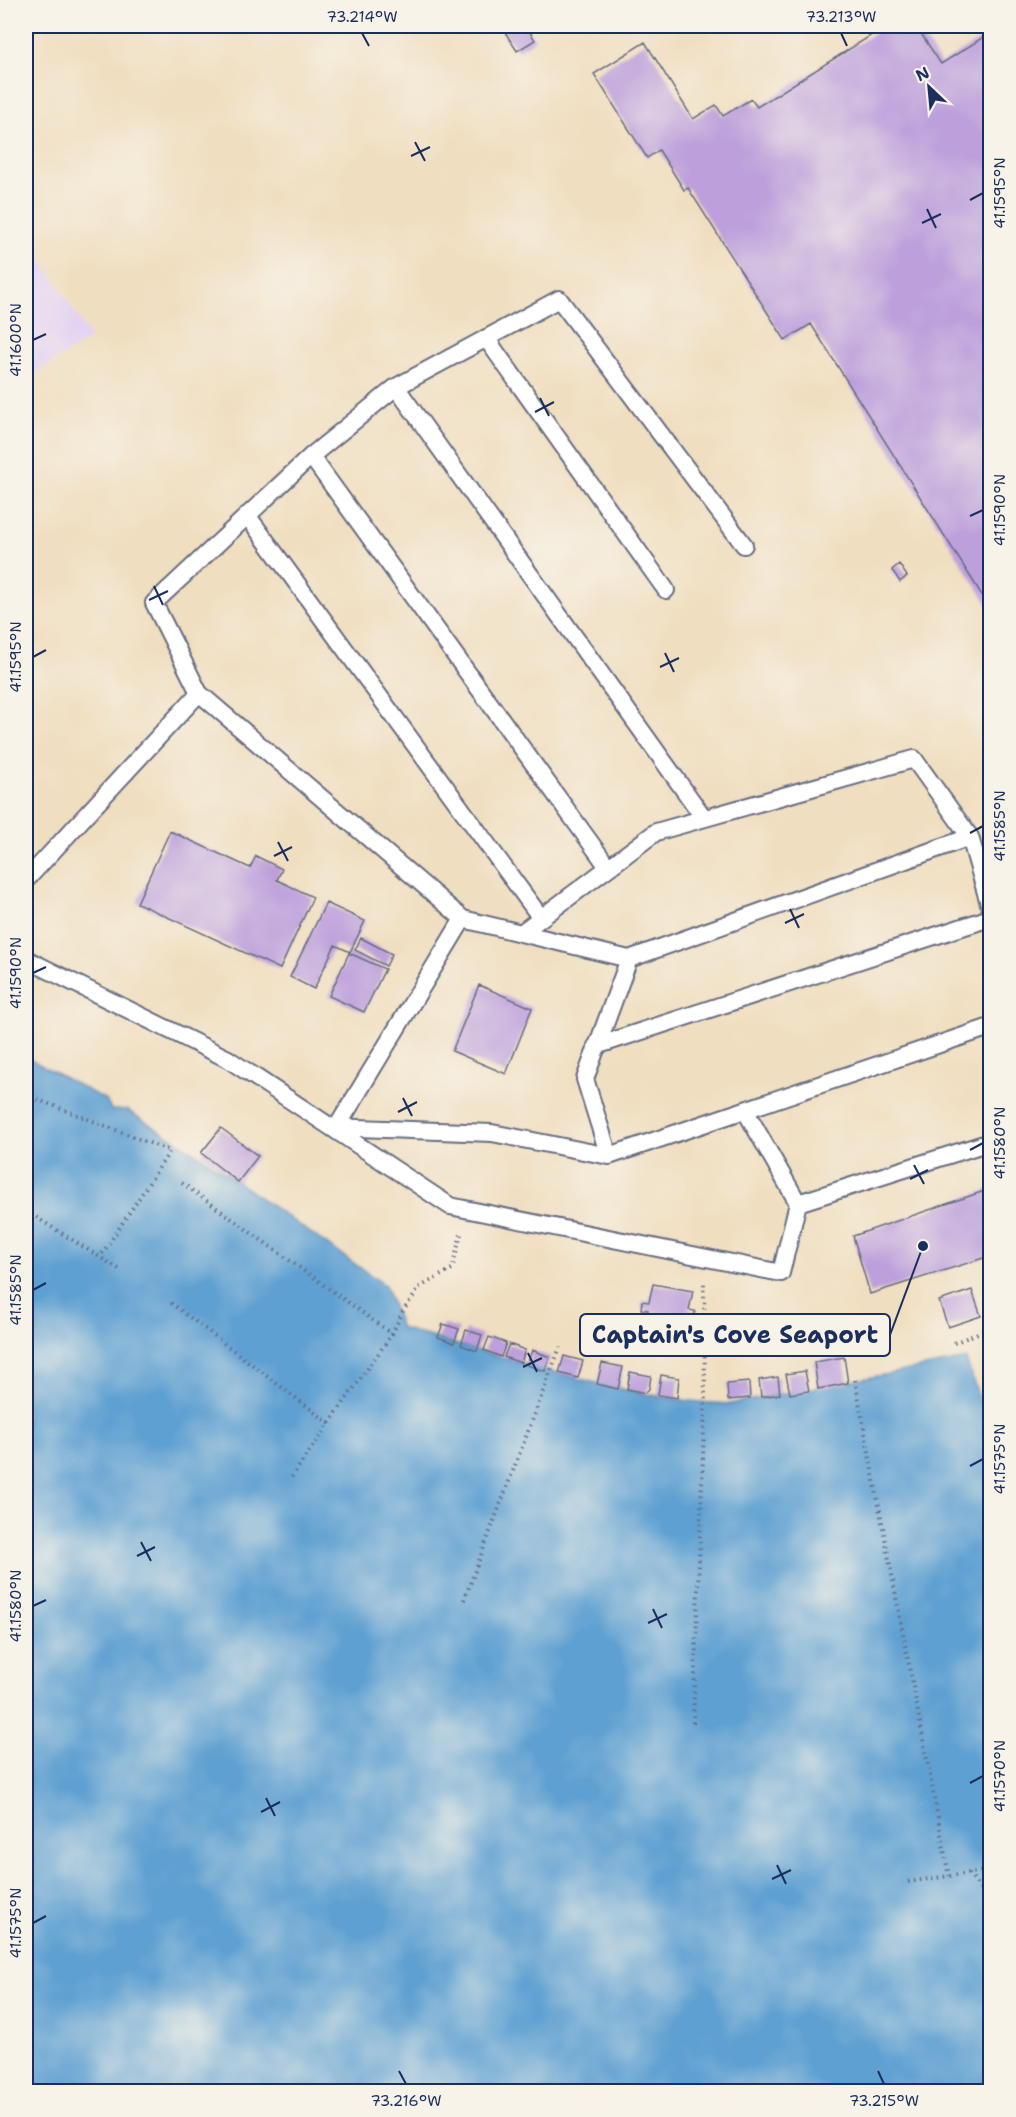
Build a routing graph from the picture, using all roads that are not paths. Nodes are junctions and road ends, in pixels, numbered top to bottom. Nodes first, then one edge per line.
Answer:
1 (486, 338) junction
2 (396, 387) junction
3 (311, 456) junction
4 (247, 515) junction
5 (744, 544) dead end
6 (666, 590) dead end
7 (199, 693) junction
8 (704, 818) junction
9 (970, 837) junction
10 (608, 867) junction
11 (26, 880) edge
12 (990, 907) edge
13 (540, 918) junction
14 (990, 918) edge
15 (463, 919) junction
16 (522, 933) junction
17 (26, 959) edge
18 (629, 959) junction
19 (990, 1027) edge
20 (596, 1046) junction
21 (745, 1110) junction
22 (334, 1127) junction
23 (990, 1142) edge
24 (609, 1156) junction
25 (798, 1203) junction

1 - 2 lane
1 - 5 lane
1 - 6 lane
2 - 3 lane
2 - 8 lane
3 - 4 lane
3 - 10 lane
4 - 7 lane
4 - 13 lane
7 - 11 lane
7 - 15 lane
8 - 9 lane
8 - 10 lane
9 - 12 lane
9 - 18 lane
10 - 13 lane
13 - 16 lane
14 - 20 lane
15 - 16 lane
15 - 22 lane
16 - 18 lane
17 - 22 lane
18 - 20 lane
19 - 21 lane
20 - 24 lane
21 - 24 lane
21 - 25 lane
22 - 24 lane
22 - 25 lane
23 - 25 lane

